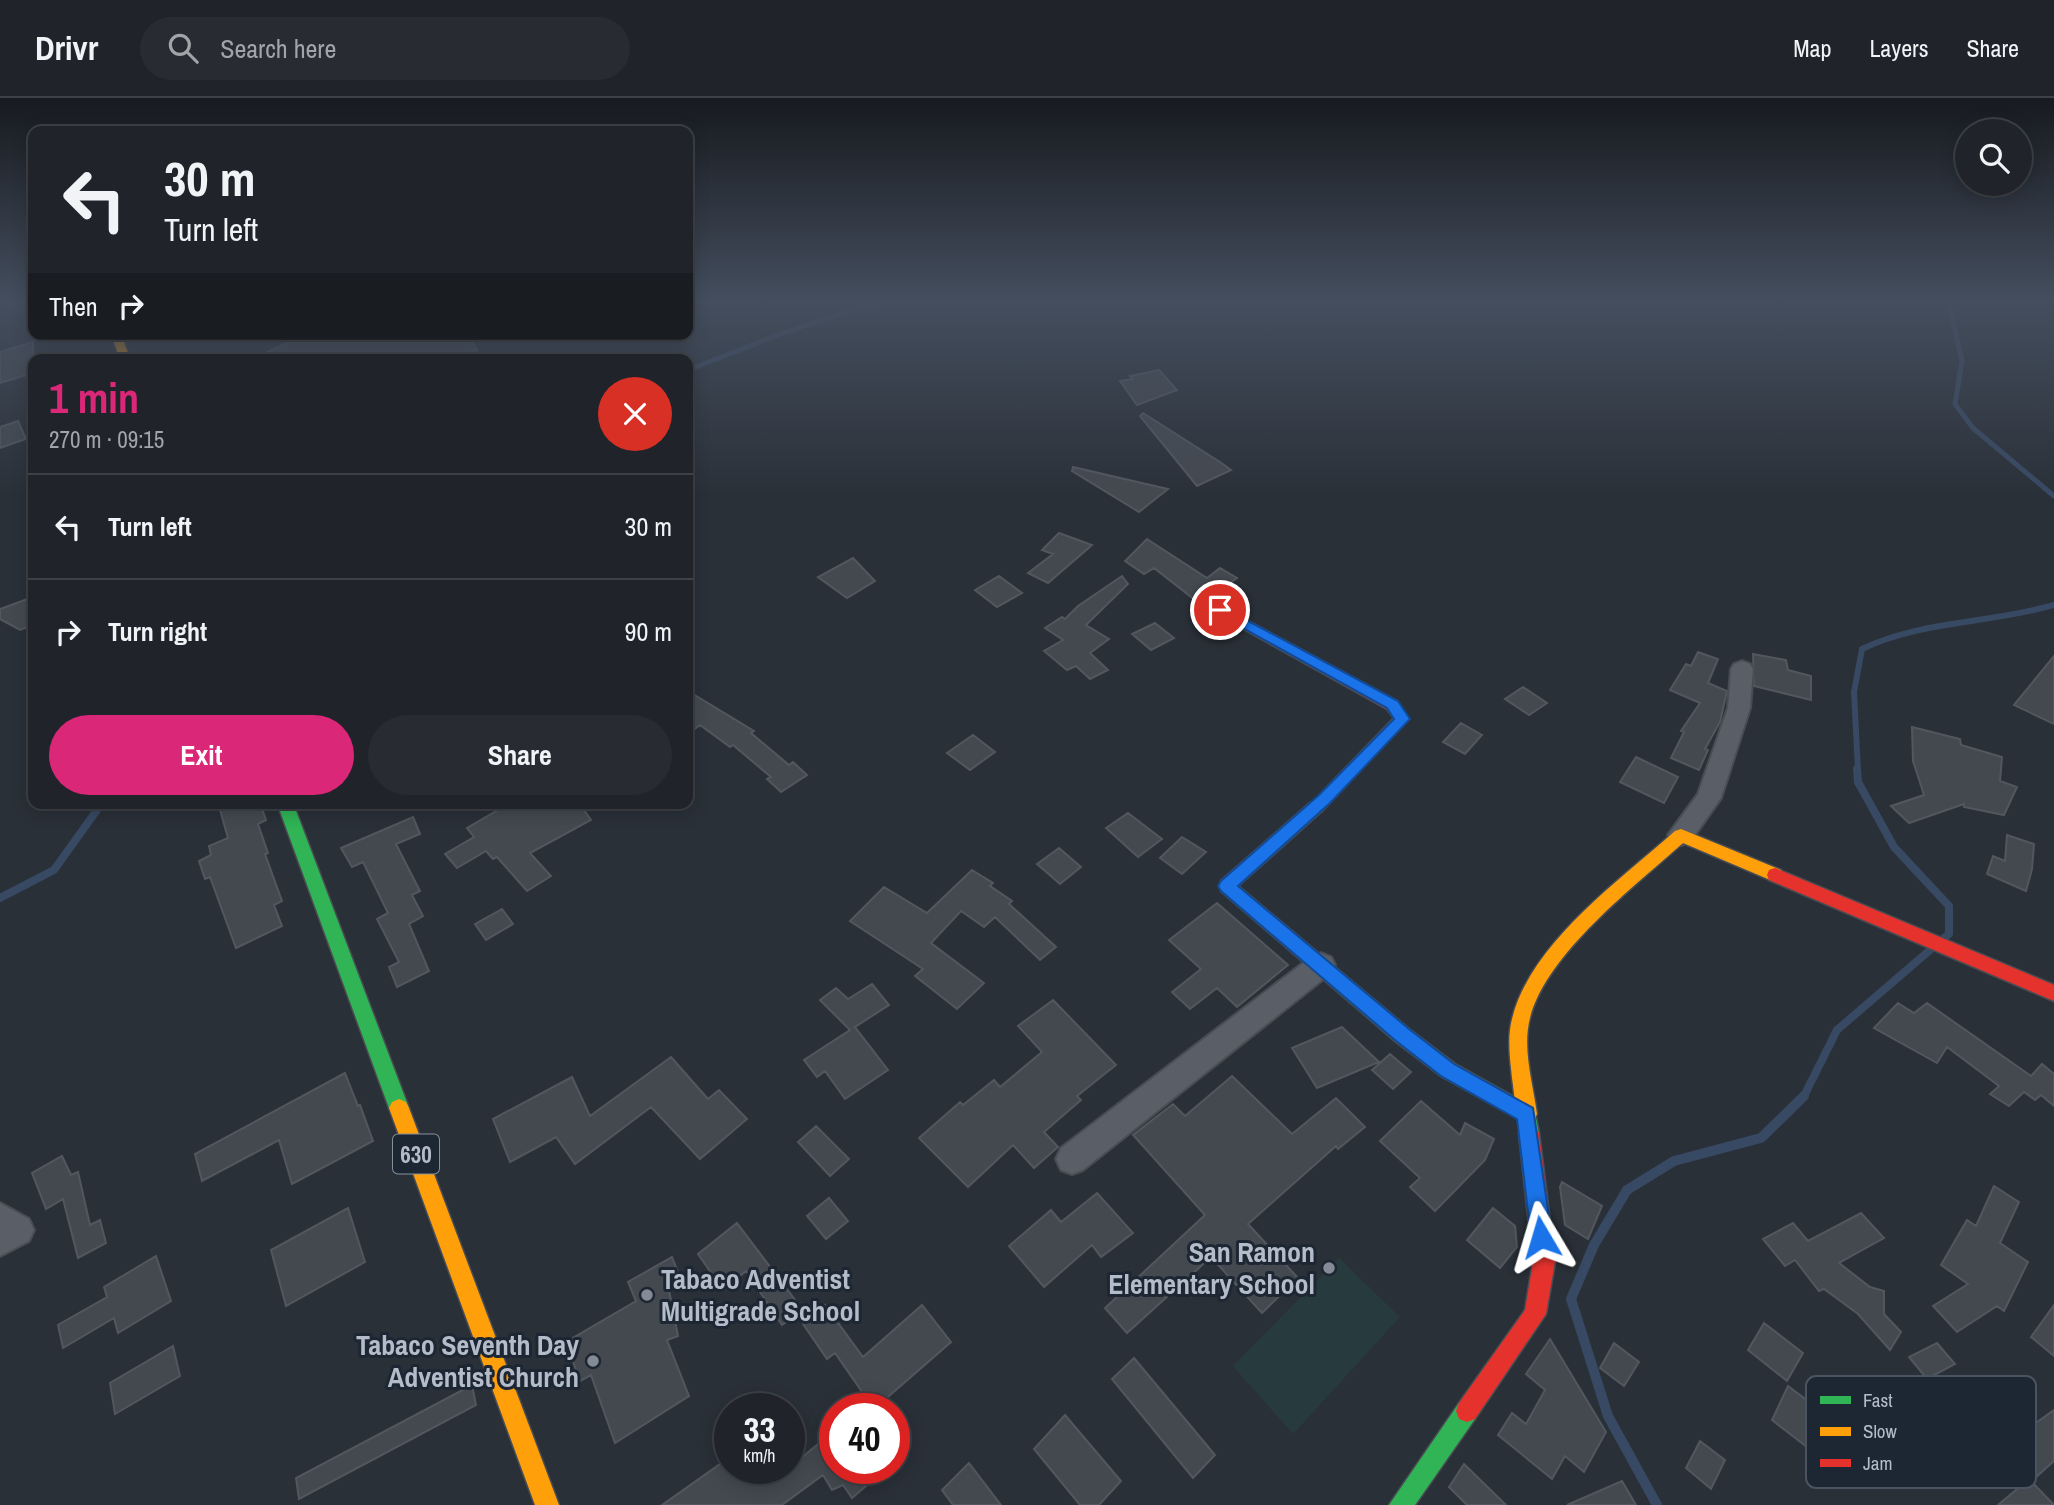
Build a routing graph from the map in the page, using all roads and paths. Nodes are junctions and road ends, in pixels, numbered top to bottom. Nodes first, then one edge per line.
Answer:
1 (1220, 610) dead end
2 (1742, 669) dead end
3 (287, 809) edge
4 (1681, 835) junction
5 (1321, 965) junction
6 (2054, 993) edge
7 (1527, 1114) junction
8 (1072, 1159) dead end
9 (0, 1219) edge
10 (0, 1240) edge
11 (547, 1505) edge
12 (1401, 1505) edge

1 - 5 street
2 - 4 street
3 - 11 street, 630
4 - 6 street
4 - 7 street
5 - 7 street
5 - 8 street
7 - 12 street
9 - 10 street

